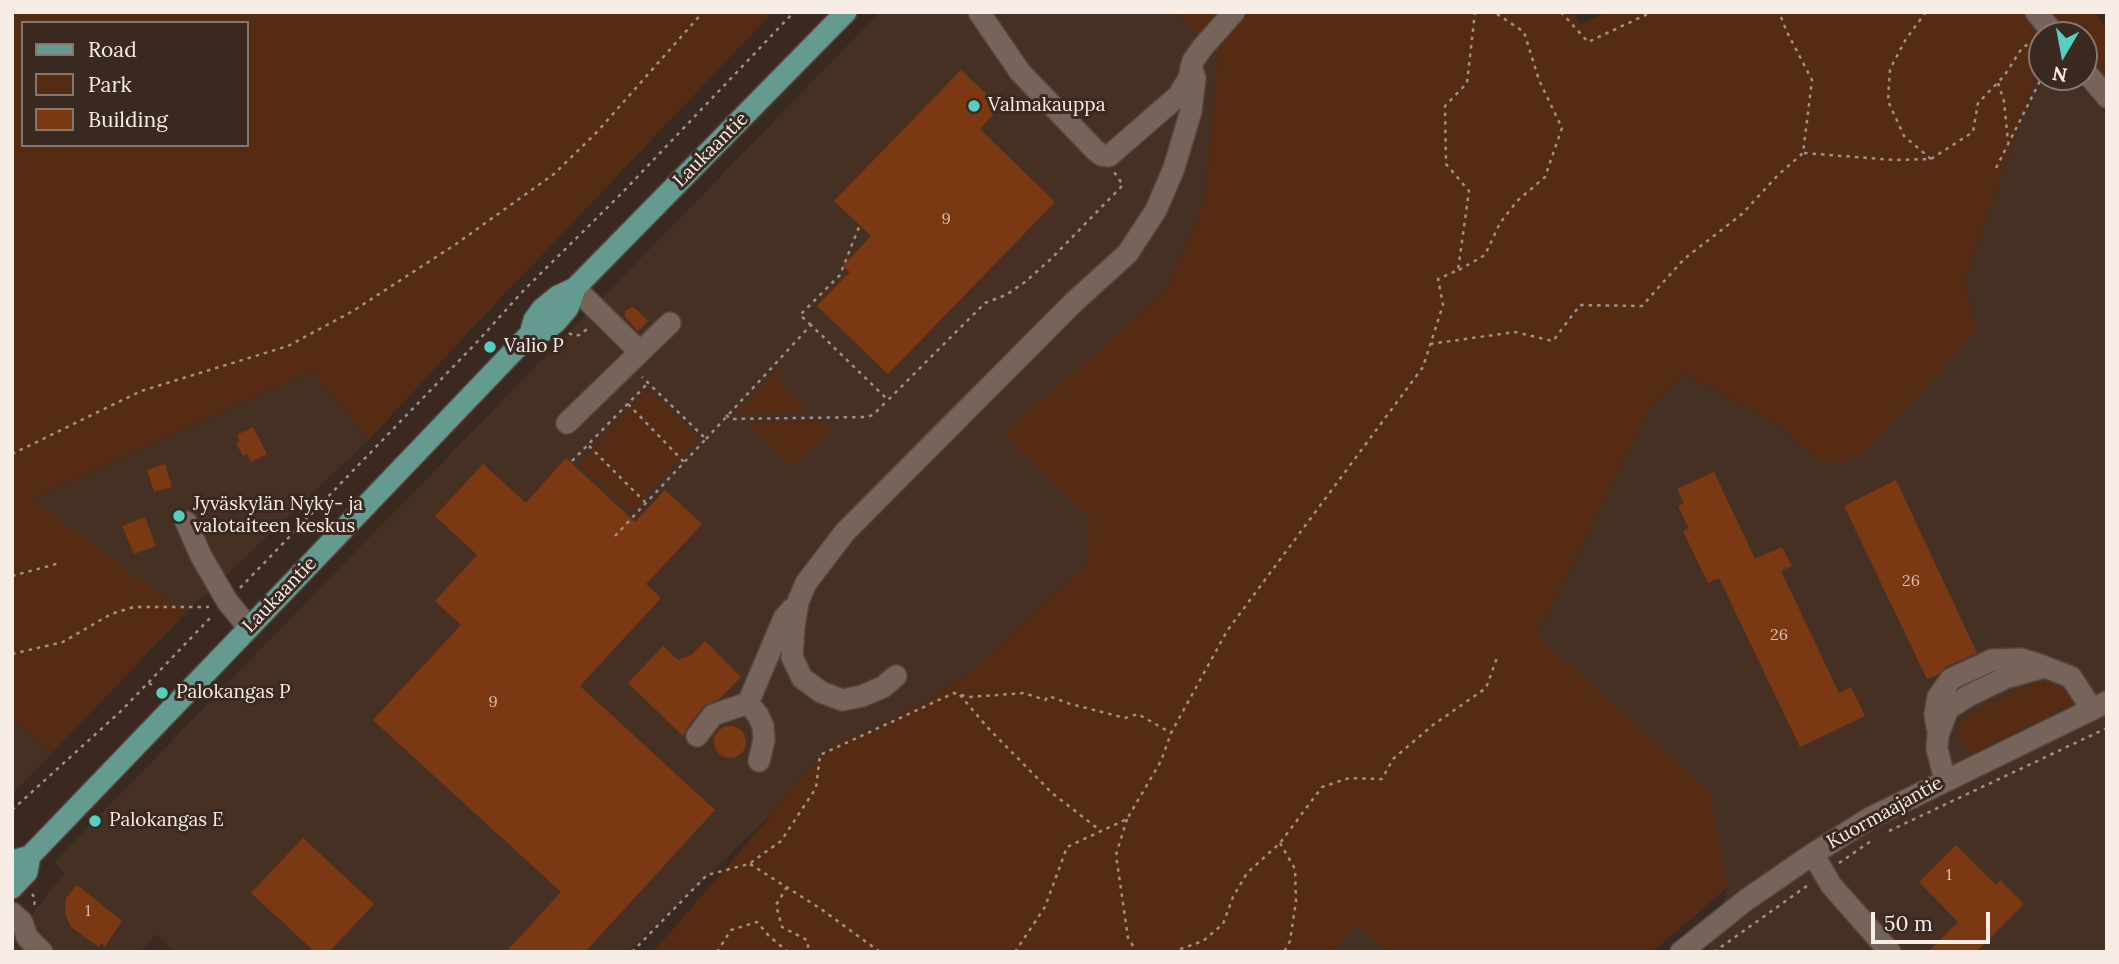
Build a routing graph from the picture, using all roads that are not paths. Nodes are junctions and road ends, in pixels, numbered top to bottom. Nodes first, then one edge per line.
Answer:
1 (846, 12) edge
2 (979, 12) edge
3 (1234, 12) edge
4 (1191, 68) junction
5 (575, 288) junction
6 (670, 323) dead end
7 (635, 357) junction
8 (567, 423) dead end
9 (186, 522) dead end
10 (798, 602) junction
11 (249, 628) junction
12 (896, 676) dead end
13 (748, 703) junction
14 (2099, 706) edge
15 (697, 736) dead end
16 (759, 761) dead end
17 (1945, 780) junction
18 (1813, 854) junction
19 (21, 859) edge
20 (12, 888) edge
21 (12, 913) edge
22 (27, 941) edge
23 (1681, 952) edge
24 (1890, 952) edge

1 - 5 main road, Laukaantie
2 - 4 street
3 - 4 street
4 - 10 street
5 - 7 street
5 - 11 main road, Laukaantie
6 - 7 street
7 - 8 street
9 - 11 street
10 - 12 street
10 - 13 street
11 - 19 main road, Laukaantie
13 - 15 street
13 - 16 street
14 - 17 street, Kuormaajantie
14 - 17 street
17 - 18 street, Kuormaajantie
18 - 23 street, Kuormaajantie
18 - 24 street
19 - 20 main road, Laukaantie
21 - 22 street

